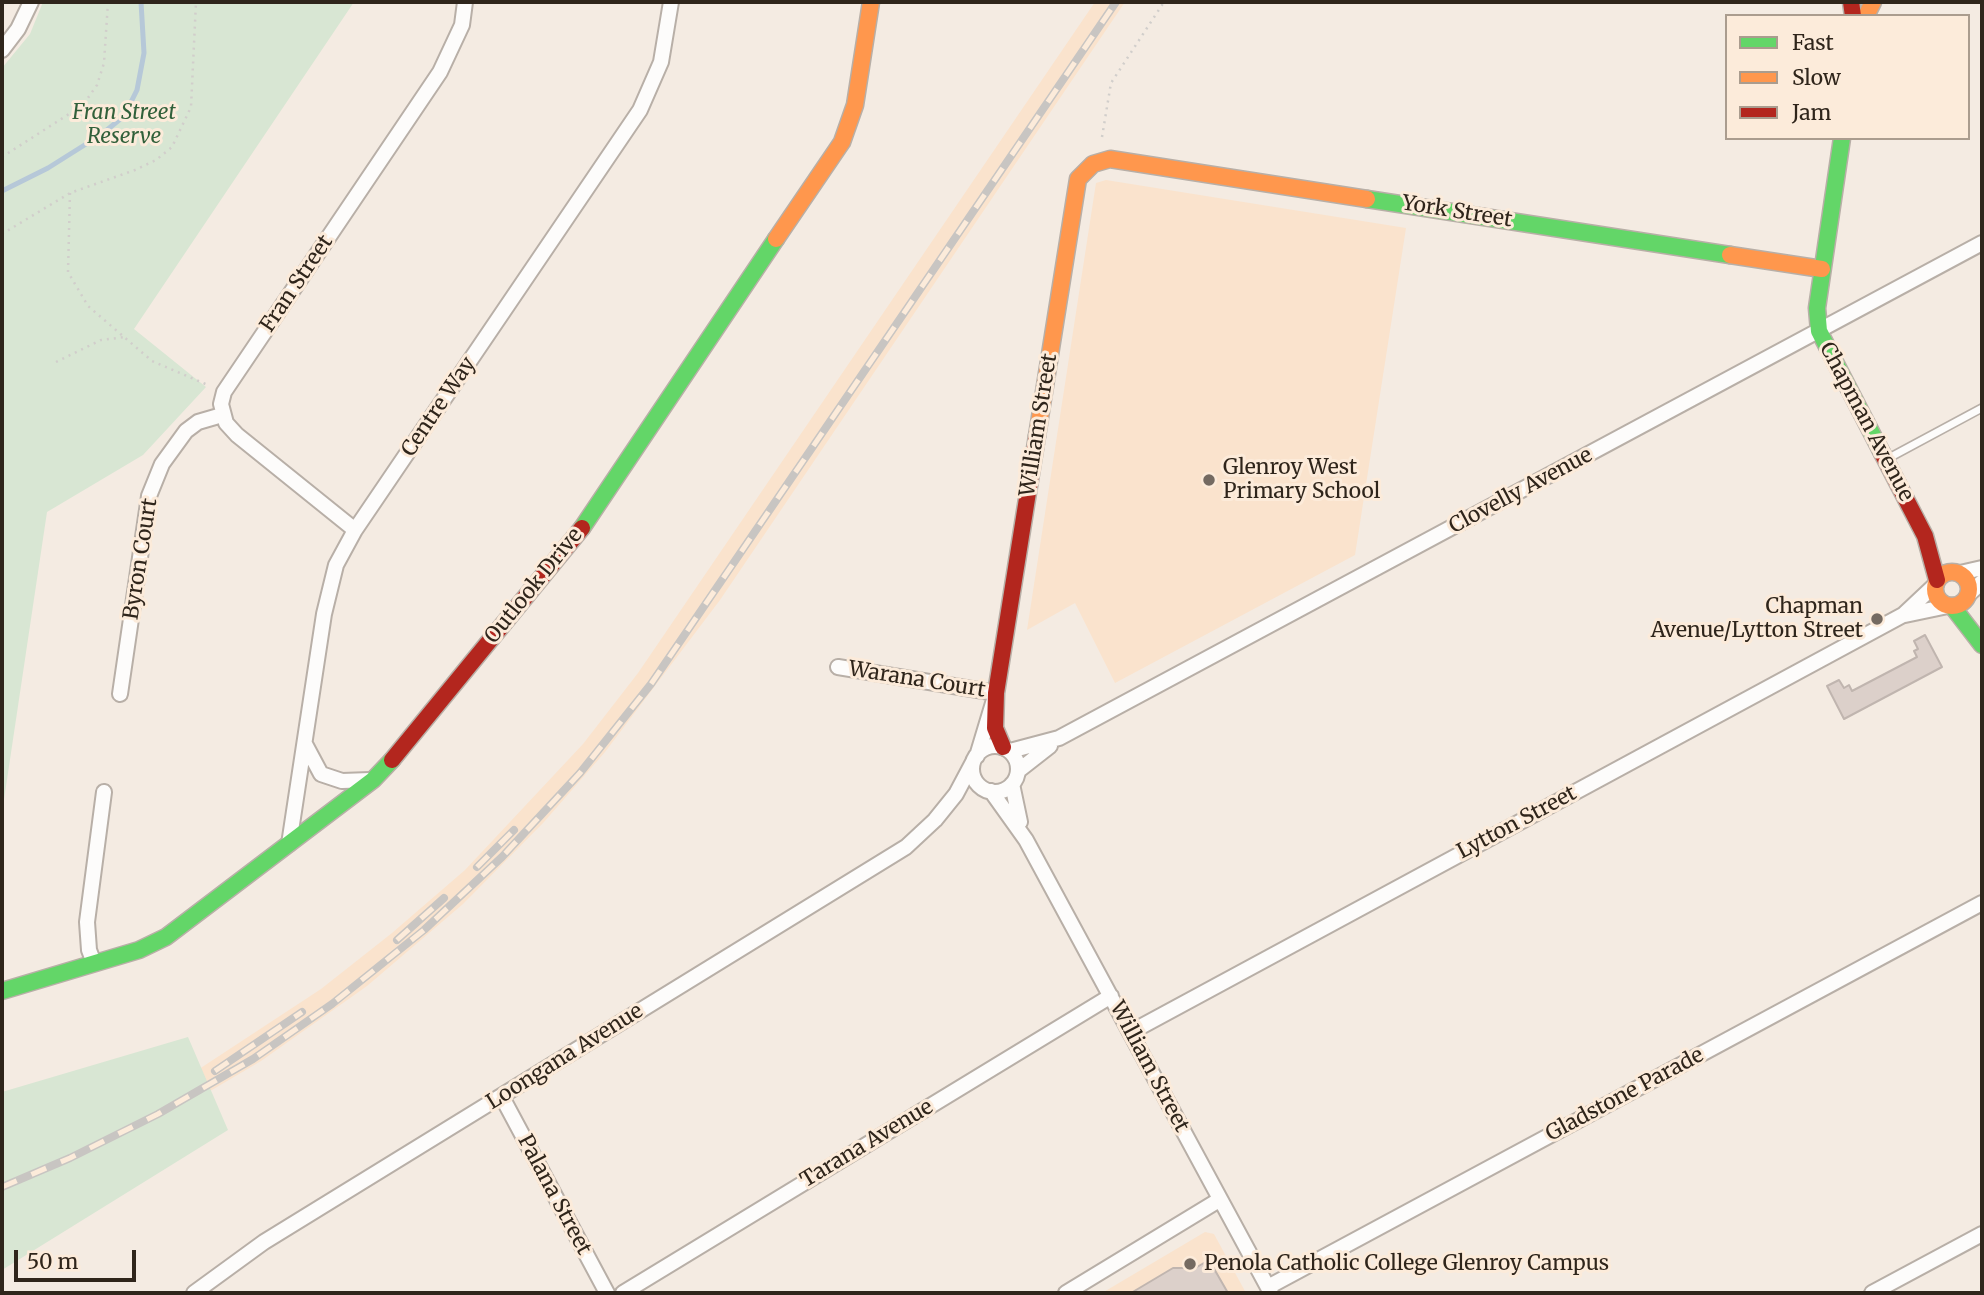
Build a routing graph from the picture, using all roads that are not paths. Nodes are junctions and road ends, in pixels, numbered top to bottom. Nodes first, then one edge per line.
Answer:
1 (31, 2) edge
2 (465, 2) edge
3 (671, 2) edge
4 (872, 2) edge
5 (1860, 2) edge
6 (1870, 2) edge
7 (2, 50) edge
8 (1842, 140) edge
9 (1093, 164) joint
10 (1982, 243) edge
11 (1822, 269) junction
12 (1819, 331) junction
13 (1982, 408) edge
14 (222, 415) junction
15 (1886, 460) junction
16 (355, 530) junction
17 (1925, 536) junction
18 (1982, 568) edge
19 (1959, 573) junction
20 (1936, 582) junction
21 (1982, 582) edge
22 (1968, 596) junction
23 (1950, 606) junction
24 (1903, 615) junction
25 (1980, 640) edge
26 (838, 667) dead end
27 (996, 693) junction
28 (120, 694) dead end
29 (1059, 738) junction
30 (304, 743) junction
31 (1007, 749) junction
32 (975, 759) junction
33 (1015, 777) junction
34 (373, 780) junction
35 (987, 790) junction
36 (104, 792) dead end
37 (935, 820) junction
38 (1026, 840) junction
39 (289, 844) junction
40 (1982, 903) edge
41 (94, 962) junction
42 (2, 991) edge
43 (1111, 996) junction
44 (1131, 1032) junction
45 (502, 1097) junction
46 (1219, 1199) junction
47 (1982, 1234) edge
48 (1270, 1290) edge
49 (194, 1293) edge
50 (607, 1293) edge
51 (623, 1293) edge
52 (1066, 1293) edge
53 (1872, 1293) edge

1 - 7 street
2 - 14 street, Fran Street
3 - 16 street, Centre Way
4 - 34 street, Outlook Drive
5 - 6 street
8 - 11 street, Chapman Avenue
9 - 11 street, York Street
9 - 27 street, William Street
10 - 12 street, Clovelly Avenue
11 - 12 street, Chapman Avenue
12 - 15 street, Chapman Avenue
12 - 29 street, Clovelly Avenue
13 - 15 lane
14 - 16 street
14 - 28 street, Byron Court
15 - 17 street, Chapman Avenue
16 - 30 street, Centre Way
17 - 19 street, Chapman Avenue
17 - 20 street, Chapman Avenue
18 - 19 street
19 - 20 street
19 - 22 street
20 - 23 street
20 - 24 street, Lytton Street
21 - 22 street
22 - 23 street
22 - 25 street
23 - 24 street, Lytton Street
23 - 25 street
24 - 44 street, Lytton Street
26 - 27 street, Warana Court
27 - 31 street, William Street
27 - 32 street, William Street
29 - 31 street, Clovelly Avenue
29 - 33 street, Clovelly Avenue
30 - 34 street
30 - 39 street, Centre Way
31 - 32 street
31 - 33 street
32 - 35 street
32 - 37 street, Loongana Avenue
33 - 35 street
33 - 38 street, William Street
34 - 39 street, Outlook Drive
35 - 37 street, Loongana Avenue
35 - 38 street, William Street
36 - 41 street
37 - 45 street, Loongana Avenue
38 - 43 street, William Street
39 - 41 street, Outlook Drive
40 - 48 street, Gladstone Parade
41 - 42 street, Outlook Drive
43 - 44 street, William Street
43 - 51 street, Tarana Avenue
44 - 46 street, William Street
45 - 49 street, Loongana Avenue
45 - 50 street, Palana Street
46 - 48 street, William Street
46 - 52 street
47 - 53 street

